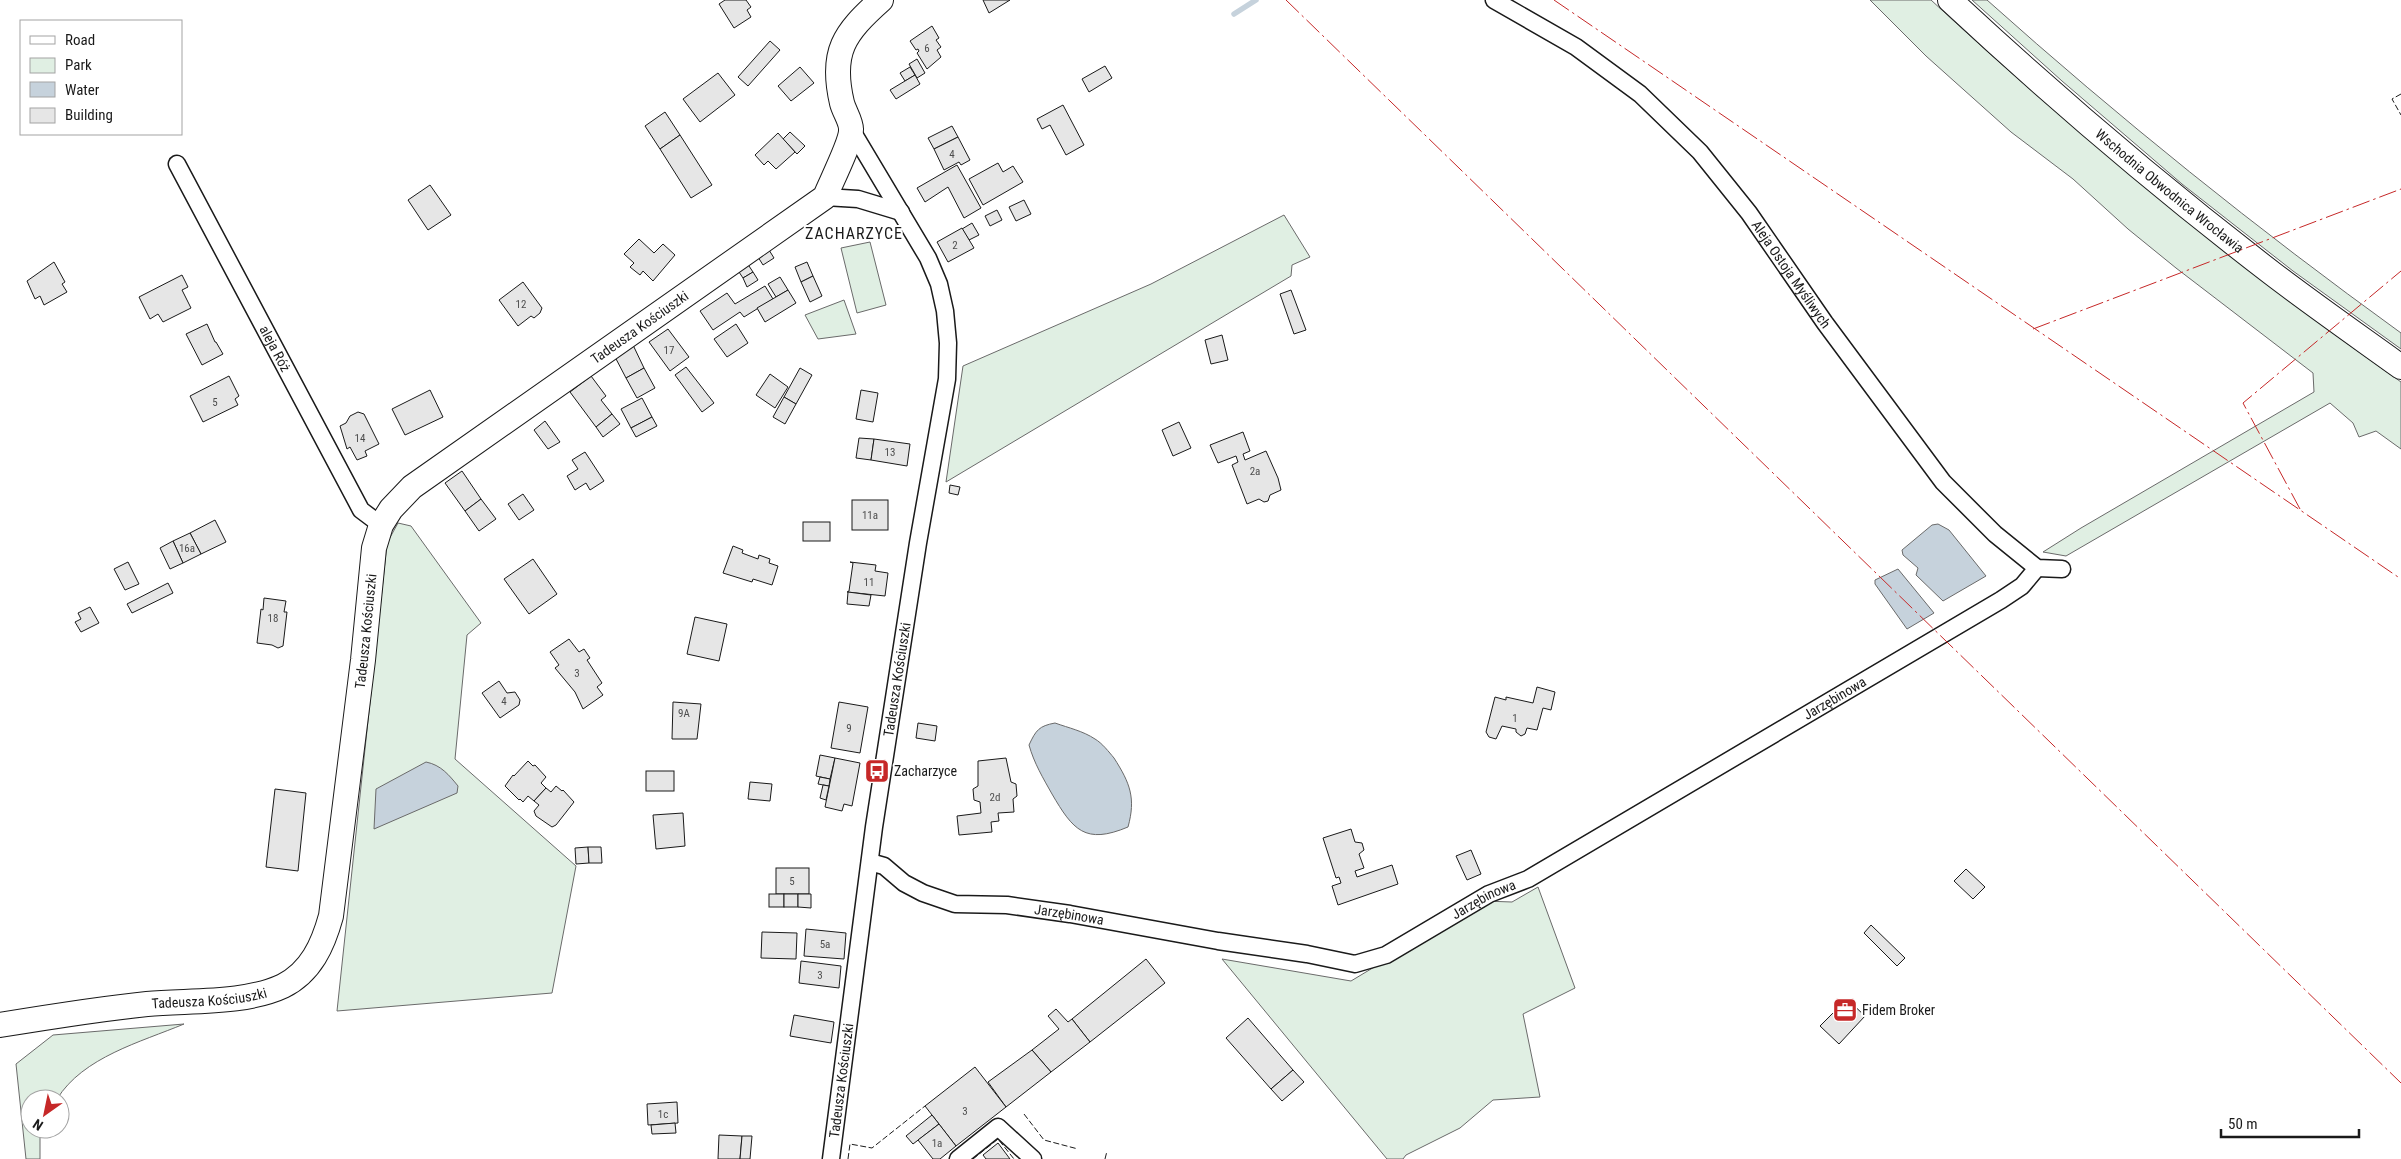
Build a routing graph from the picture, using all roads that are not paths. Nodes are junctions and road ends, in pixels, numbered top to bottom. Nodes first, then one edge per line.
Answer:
1 (881, 0) edge
2 (1494, 0) edge
3 (1950, 0) edge
4 (852, 129) junction
5 (177, 164) dead end
6 (824, 197) junction
7 (901, 212) junction
8 (2401, 367) edge
9 (382, 525) junction
10 (2037, 568) junction
11 (2062, 569) dead end
12 (870, 862) junction
13 (0, 1026) edge
14 (831, 1159) edge
15 (958, 1159) edge
16 (1033, 1159) edge

1 - 4 street, Tadeusza Kościuszki
2 - 10 street, Aleja Ostoja Myśliwych
3 - 8 street, Wschodnia Obwodnica Wrocławia
4 - 6 street
4 - 7 street, Tadeusza Kościuszki
5 - 9 street, aleja Róż
6 - 7 street
6 - 9 street, Tadeusza Kościuszki
7 - 12 street, Tadeusza Kościuszki
9 - 13 street, Tadeusza Kościuszki
10 - 11 street
10 - 12 street, Jarzębinowa
12 - 14 street, Tadeusza Kościuszki
15 - 16 street

